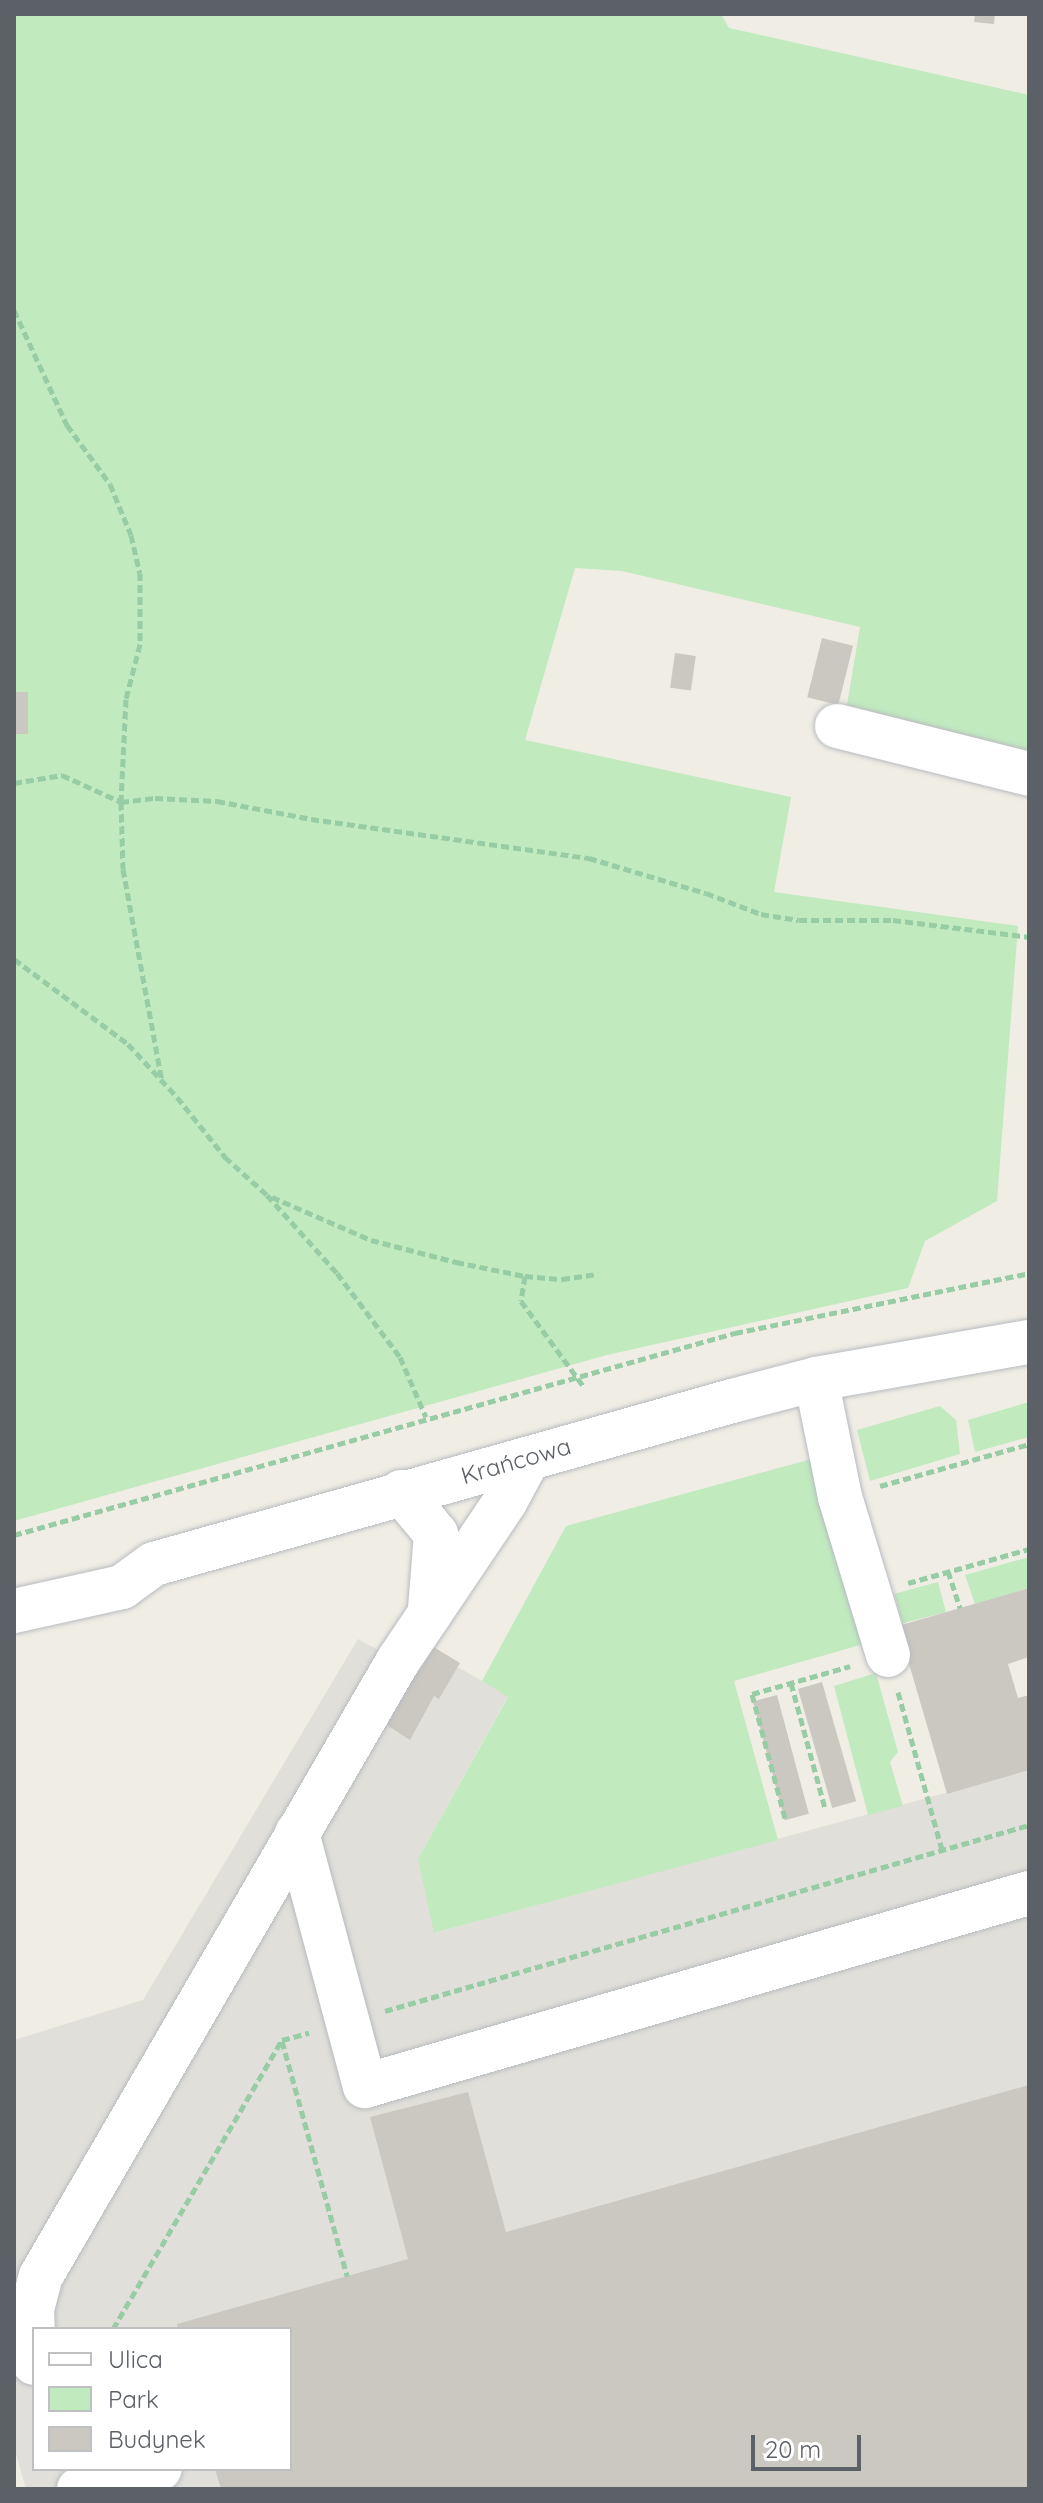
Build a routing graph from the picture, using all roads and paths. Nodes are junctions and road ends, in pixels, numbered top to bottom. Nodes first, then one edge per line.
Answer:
1 (14, 310) edge
2 (837, 726) dead end
3 (1029, 774) edge
4 (14, 783) edge
5 (121, 802) junction
6 (1029, 937) edge
7 (14, 959) edge
8 (162, 1081) junction
9 (267, 1195) junction
10 (1029, 1273) edge
11 (598, 1274) dead end
12 (525, 1276) junction
13 (1029, 1342) edge
14 (576, 1374) junction
15 (816, 1379) junction
16 (584, 1387) dead end
17 (426, 1417) junction
18 (1029, 1444) edge
19 (528, 1459) junction
20 (401, 1492) junction
21 (840, 1497) junction
22 (14, 1535) edge
23 (1029, 1549) edge
24 (948, 1571) junction
25 (872, 1593) junction
26 (960, 1608) dead end
27 (14, 1611) edge
28 (429, 1611) junction
29 (888, 1655) junction
30 (791, 1683) junction
31 (825, 1808) dead end
32 (785, 1818) dead end
33 (1029, 1825) edge
34 (297, 1833) junction
35 (942, 1850) junction
36 (1029, 1893) edge
37 (408, 2005) dead end
38 (313, 2032) dead end
39 (282, 2040) junction
40 (347, 2276) dead end
41 (33, 2327) edge
42 (114, 2327) edge
43 (152, 2471) edge
44 (79, 2489) edge

1 - 5 path
2 - 3 street
4 - 5 path
5 - 6 path
5 - 8 path
7 - 8 path
8 - 9 path
9 - 12 path
9 - 17 path
10 - 14 path
11 - 12 path
12 - 14 path
13 - 15 street, Krańcowa
14 - 16 path
14 - 17 path
15 - 19 street, Krańcowa
15 - 21 street
17 - 22 path
18 - 21 path
19 - 20 street, Krańcowa
19 - 28 street
20 - 27 street, Krańcowa
20 - 28 street
21 - 25 street
23 - 24 path
24 - 25 path
24 - 26 path
25 - 29 street
28 - 34 street
29 - 30 path
29 - 35 path
30 - 31 path
30 - 32 path
33 - 35 path
34 - 36 street
34 - 41 street
35 - 37 path
38 - 39 path
39 - 40 path
39 - 42 path
43 - 44 street

